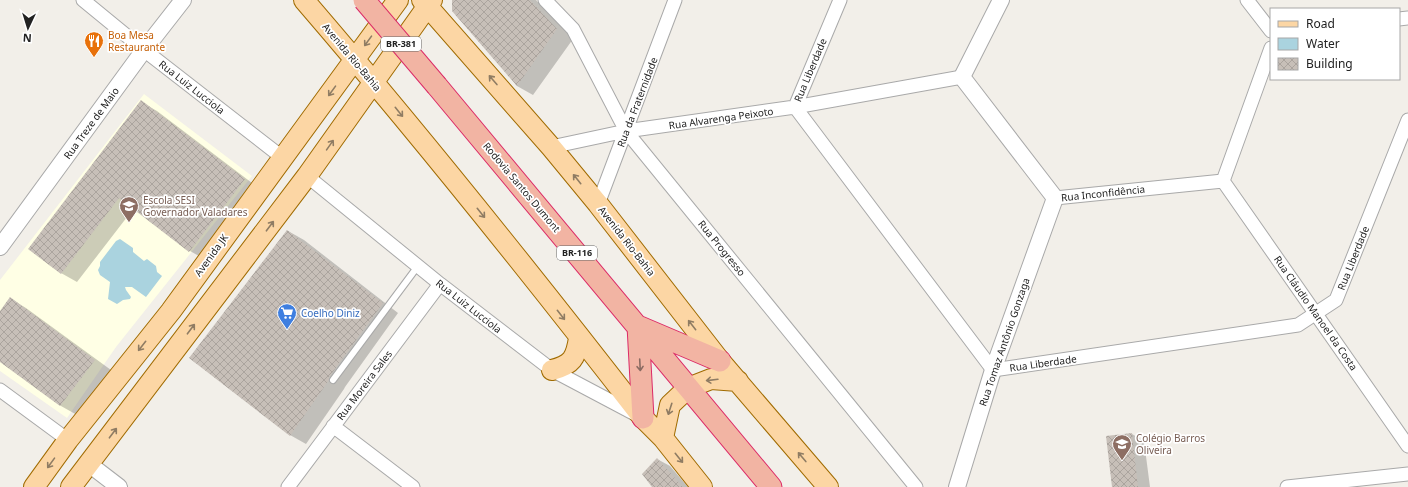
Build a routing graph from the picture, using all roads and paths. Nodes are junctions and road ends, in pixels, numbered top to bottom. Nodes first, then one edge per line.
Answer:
1 (83, 0) edge
2 (183, 0) edge
3 (304, 0) edge
4 (364, 0) edge
5 (398, 0) edge
6 (545, 0) edge
7 (676, 0) edge
8 (840, 0) edge
9 (1001, 0) edge
10 (1247, 0) edge
11 (427, 2) edge
12 (1270, 30) edge
13 (144, 50) junction
14 (1270, 51) edge
15 (355, 59) junction
16 (962, 77) junction
17 (374, 82) junction
18 (795, 107) junction
19 (1408, 120) edge
20 (626, 131) junction
21 (552, 147) junction
22 (283, 158) junction
23 (307, 176) junction
24 (1223, 181) junction
25 (1055, 198) junction
26 (598, 204) junction
27 (0, 247) edge
28 (418, 266) junction
29 (440, 284) junction
30 (1316, 313) junction
31 (638, 326) junction
32 (579, 338) junction
33 (720, 361) junction
34 (552, 370) junction
35 (993, 370) junction
36 (332, 380) dead end
37 (738, 380) junction
38 (688, 388) junction
39 (0, 390) edge
40 (643, 418) junction
41 (333, 426) junction
42 (663, 438) junction
43 (68, 440) junction
44 (1408, 446) edge
45 (89, 464) junction
46 (1408, 474) edge
47 (34, 487) edge
48 (72, 487) edge
49 (119, 487) edge
50 (288, 487) edge
51 (413, 487) edge
52 (702, 487) edge
53 (771, 487) edge
54 (828, 487) edge
55 (916, 487) edge
56 (957, 487) edge
57 (1287, 487) edge

1 - 13 street, Rua Luiz Lucciola
2 - 13 street, Rua Treze de Maio
3 - 15 main road, Avenida Rio-Bahia
4 - 31 highway, Rodovia Santos Dumont / BR-116, bridge
5 -> 15 main road, Avenida JK / BR-381
6 - 20 street, Rua Progresso
7 - 20 street, Rua da Fraternidade
8 - 18 street, Rua Liberdade
9 - 16 street
10 - 12 street
11 - 17 main road, BR-381
21 -> 11 main road, Avenida Rio-Bahia
13 - 22 street, Rua Luiz Lucciola
13 - 27 street, Rua Treze de Maio
14 - 24 street
15 - 17 main road, Avenida Rio-Bahia
15 -> 22 main road, Avenida JK
16 - 18 street, Rua Alvarenga Peixoto
16 - 25 street, Rua Inconfidência
23 -> 17 main road
17 -> 32 main road, Avenida Rio-Bahia
18 - 20 street, Rua Alvarenga Peixoto
18 - 35 street, Rua Liberdade
19 - 30 street, Rua Liberdade
20 - 21 street, Rua Alvarenga Peixoto
20 - 26 street, Rua da Fraternidade
20 - 55 street, Rua Progresso
26 -> 21 main road, Avenida Rio-Bahia
22 -> 43 main road, Avenida JK
23 - 28 street, Rua Luiz Lucciola
45 -> 23 main road
24 - 25 street, Rua Inconfidência
24 - 30 street, Rua Cláudio Manoel da Costa
25 - 35 street, Rua Tomaz Antônio Gonzaga
33 -> 26 main road, Avenida Rio-Bahia
28 - 29 street, Rua Luiz Lucciola
28 - 36 lane
29 - 34 street, Rua Luiz Lucciola
29 - 41 street, Rua Moreira Sales
30 - 35 street, Rua Liberdade
30 - 44 street, Rua Cláudio Manoel da Costa
31 - 33 highway
31 - 38 highway, Rodovia Santos Dumont / BR-116
31 -> 40 highway
32 - 34 main road
32 - 40 main road, Avenida Rio-Bahia
33 - 37 main road, Avenida Rio-Bahia
34 - 40 street, Rua Luiz Lucciola
35 - 56 street, Rua Tomaz Antônio Gonzaga
37 -> 38 main road
54 -> 37 main road, Avenida Rio-Bahia
38 -> 42 main road
38 - 53 highway, Rodovia Santos Dumont / BR-116
39 - 43 street
40 - 42 main road, Avenida Rio-Bahia
41 - 50 street, Rua Moreira Sales
41 - 51 street
42 -> 52 main road, Avenida Rio-Bahia
43 -> 47 main road, Avenida JK
45 - 48 main road
45 - 49 street
46 - 57 street

